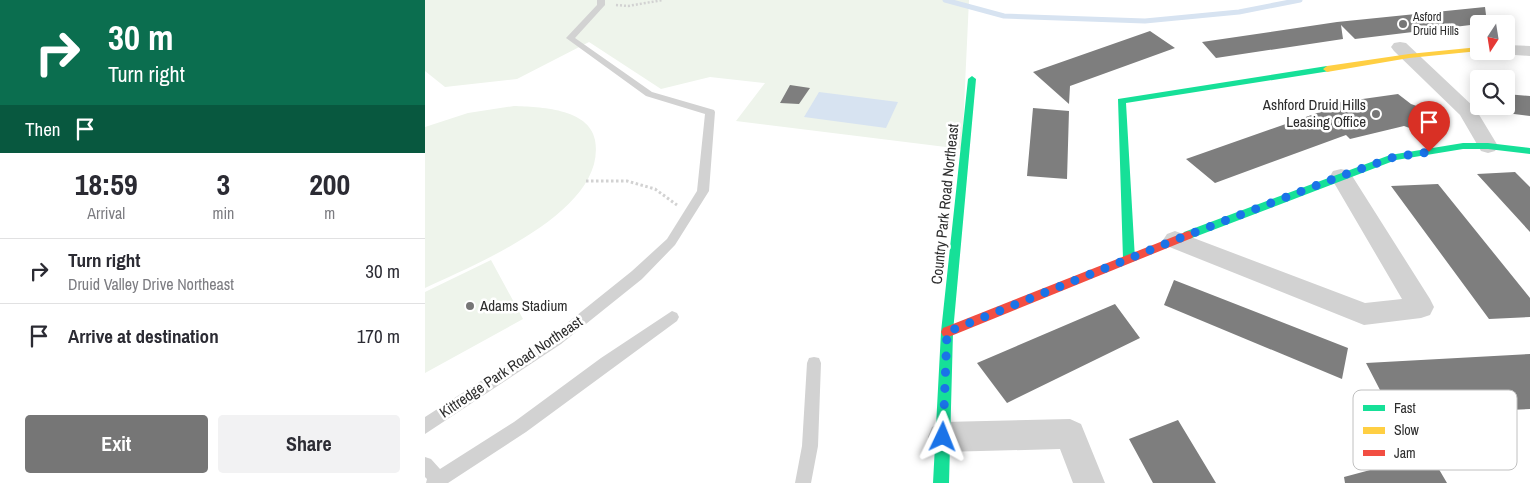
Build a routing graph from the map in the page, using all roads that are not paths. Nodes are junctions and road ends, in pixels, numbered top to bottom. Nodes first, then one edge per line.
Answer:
1 (601, 2) edge
2 (1470, 50) edge
3 (1515, 50) edge
4 (1530, 51) edge
5 (1405, 52) junction
6 (972, 79) dead end
7 (1488, 146) junction
8 (1530, 151) edge
9 (1341, 176) junction
10 (1175, 240) junction
11 (1129, 259) junction
12 (671, 317) dead end
13 (947, 332) junction
14 (814, 363) dead end
15 (425, 426) edge
16 (943, 437) junction
17 (425, 465) edge
18 (437, 481) edge
19 (803, 483) edge
20 (941, 483) edge
21 (1089, 483) edge

1 - 15 lane, Kittredge Park Road Northeast
2 - 5 street
3 - 4 street
5 - 7 street
5 - 11 street
6 - 13 street, Country Park Road Northeast
7 - 8 street
7 - 9 street
9 - 10 street
9 - 10 street
10 - 11 street
11 - 13 street
12 - 18 lane
13 - 16 street, Country Park Road Northeast
14 - 19 lane
16 - 20 street, Country Park Road Northeast
16 - 21 street
17 - 18 lane

